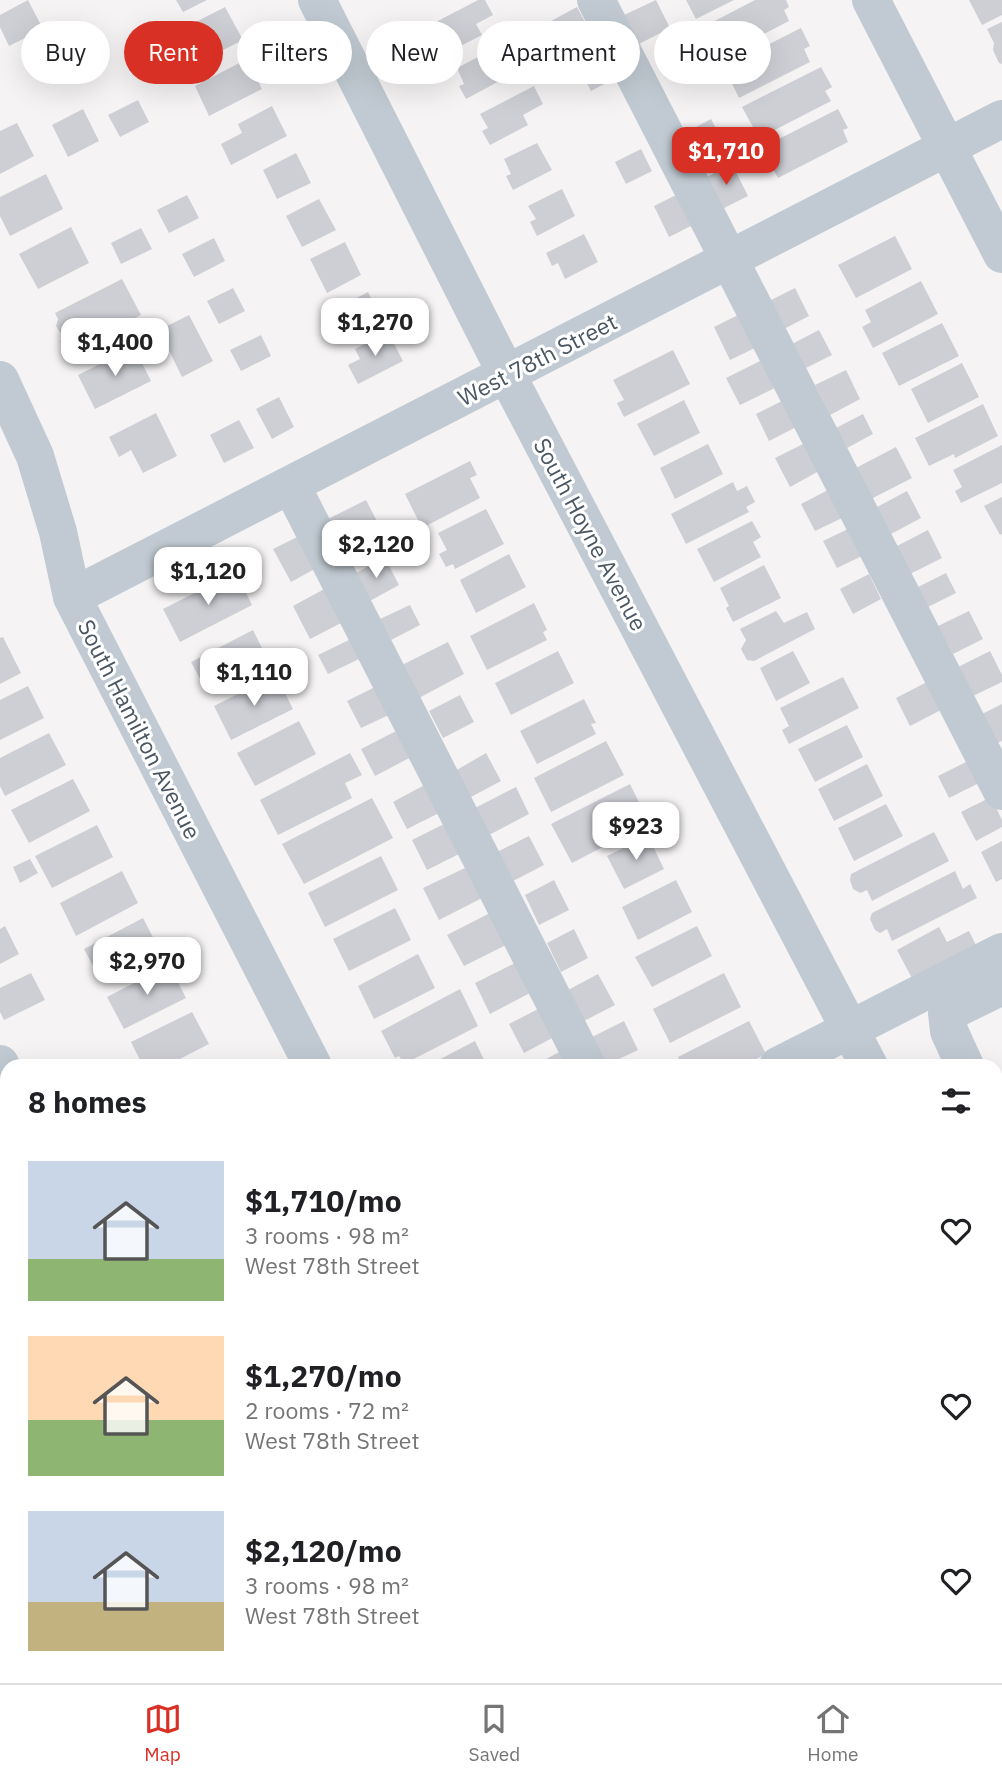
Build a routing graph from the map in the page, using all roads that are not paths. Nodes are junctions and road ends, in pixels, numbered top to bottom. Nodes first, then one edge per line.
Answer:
1 (317, 0) edge
2 (596, 0) edge
3 (871, 0) edge
4 (1002, 120) edge
5 (947, 147) junction
6 (1002, 254) edge
7 (729, 260) junction
8 (507, 375) junction
9 (0, 380) edge
10 (290, 485) junction
11 (72, 597) junction
12 (1002, 791) edge
13 (1002, 952) edge
14 (1002, 986) edge
15 (858, 1055) edge
16 (309, 1059) edge
17 (583, 1059) edge
18 (829, 1059) edge
19 (962, 1059) edge

1 - 8 street, South Hoyne Avenue
2 - 7 street
3 - 5 street
4 - 5 street, West 78th Street
5 - 6 street
5 - 7 street, West 78th Street
7 - 8 street, West 78th Street
7 - 12 street
8 - 10 street, West 78th Street
8 - 15 street, South Hoyne Avenue
9 - 11 street, South Hamilton Avenue
10 - 11 street, West 78th Street
10 - 17 street
11 - 16 street, South Hamilton Avenue
13 - 15 street
14 - 19 street
15 - 18 street

